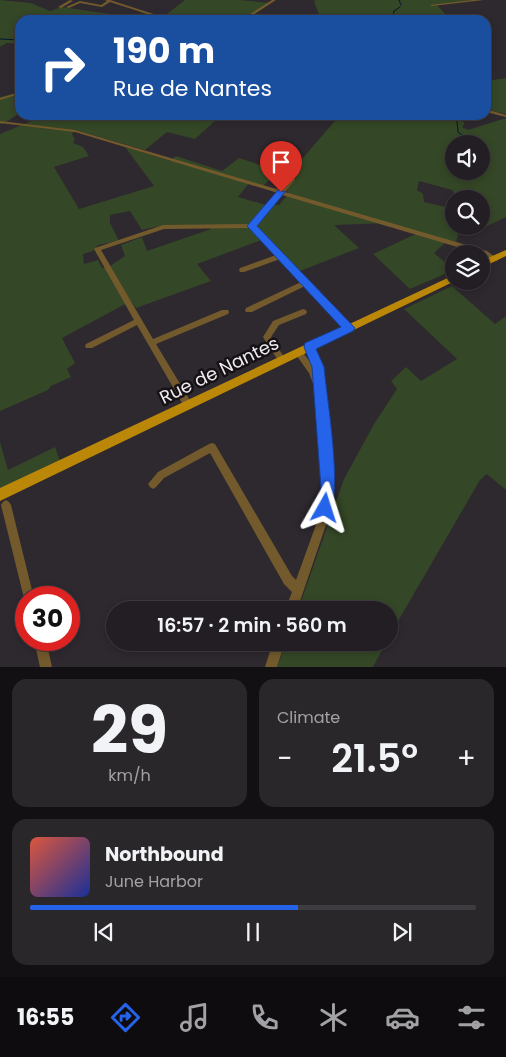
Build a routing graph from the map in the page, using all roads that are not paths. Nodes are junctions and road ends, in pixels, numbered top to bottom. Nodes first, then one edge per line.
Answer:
1 (73, 0) edge
2 (108, 0) edge
3 (274, 0) edge
4 (482, 0) edge
5 (432, 5) dead end
6 (60, 7) dead end
7 (68, 7) dead end
8 (154, 15) edge
9 (251, 15) edge
10 (15, 94) edge
11 (0, 99) edge
12 (491, 112) edge
13 (506, 116) edge
14 (0, 122) edge
15 (293, 179) dead end
16 (281, 192) junction
17 (252, 226) junction
18 (506, 253) edge
19 (281, 256) junction
20 (495, 259) junction
21 (490, 261) edge
22 (242, 270) dead end
23 (306, 282) junction
24 (445, 282) edge
25 (249, 310) dead end
26 (225, 312) dead end
27 (303, 312) dead end
28 (138, 321) junction
29 (349, 328) junction
30 (151, 343) junction
31 (89, 346) dead end
32 (309, 347) junction
33 (298, 352) junction
34 (282, 360) junction
35 (318, 386) junction
36 (188, 405) junction
37 (153, 484) dead end
38 (3, 500) edge
39 (26, 586) edge
40 (298, 590) junction
41 (294, 601) edge
42 (42, 651) edge
43 (276, 651) edge
44 (46, 667) edge
45 (270, 667) edge

1 - 6 street
2 - 7 street
2 - 8 street
3 - 9 street
4 - 5 street
10 - 11 street
12 - 13 street
14 - 16 street
15 - 16 street
16 - 17 street
16 - 20 street
17 - 19 street
17 - 28 street
18 - 20 main road
19 - 22 street
19 - 23 street
20 - 21 main road
23 - 25 street
23 - 29 street
24 - 29 main road, Rue de Nantes
26 - 30 street
27 - 34 street
28 - 30 street
28 - 31 street
29 - 32 main road, Rue de Nantes
30 - 36 street
32 - 33 main road, Rue de Nantes
32 - 35 street
33 - 34 main road, Rue de Nantes
33 - 35 street
34 - 36 main road, Rue de Nantes
35 - 40 street
36 - 38 main road, Rue de Nantes
37 - 40 street
38 - 39 street
40 - 41 street
42 - 44 street
43 - 45 street

